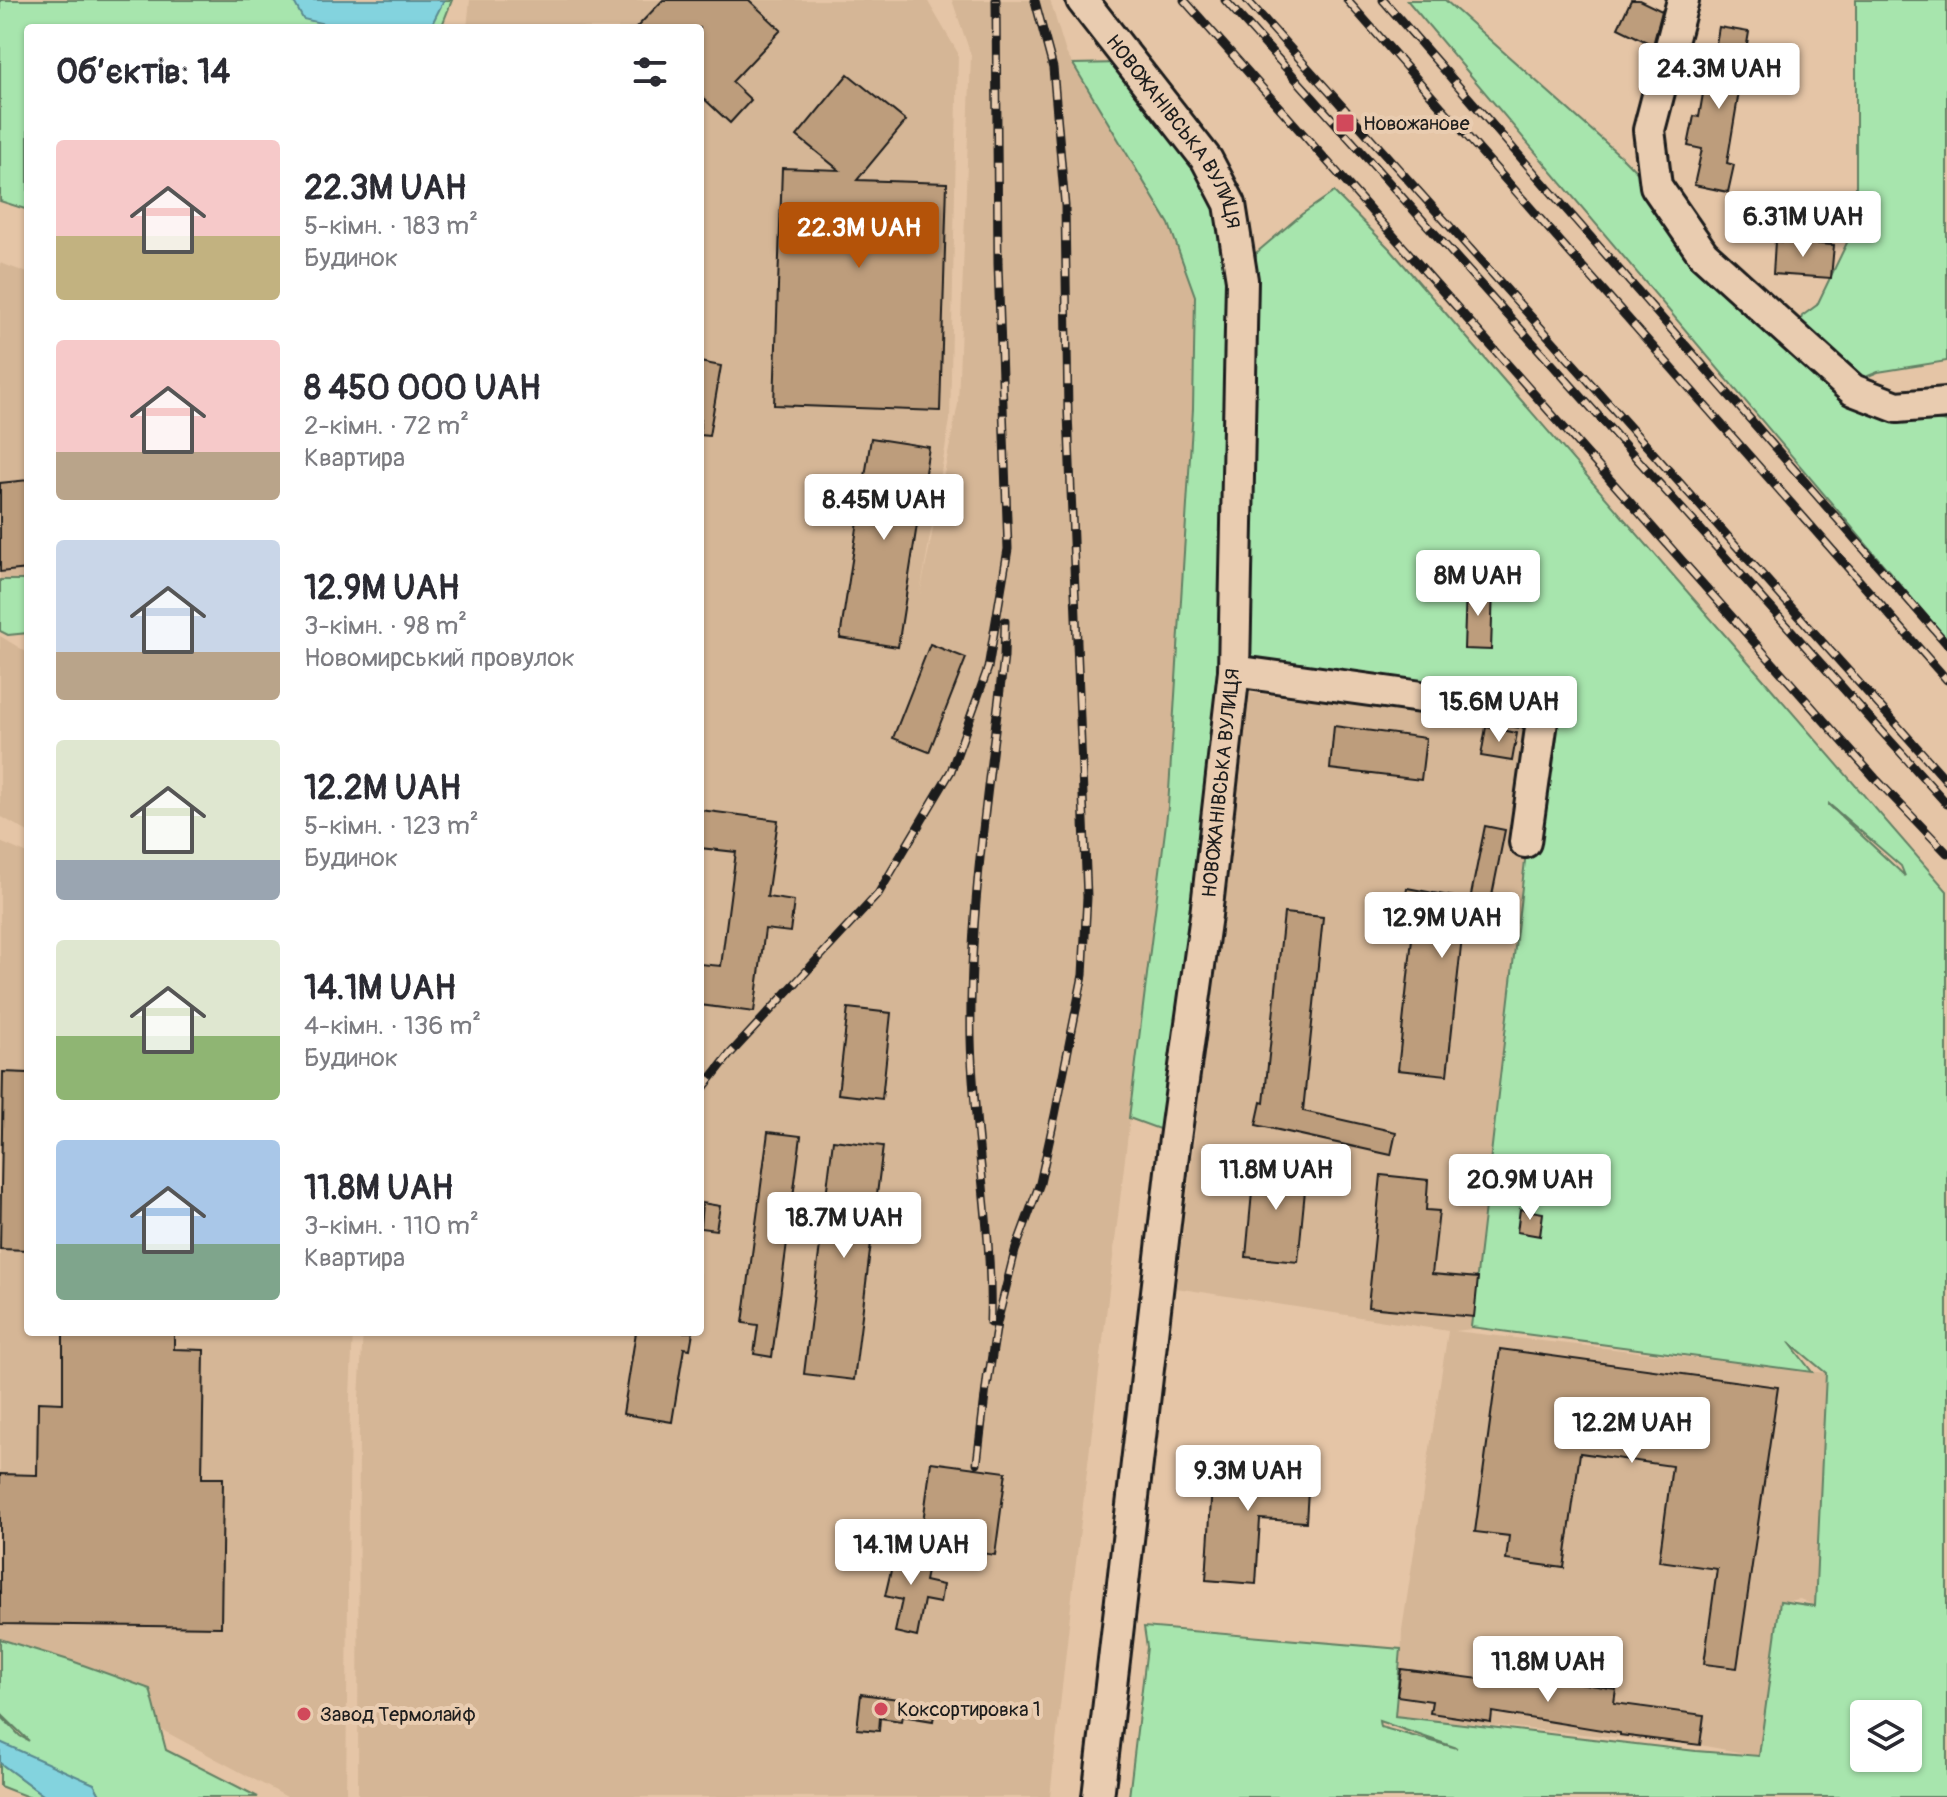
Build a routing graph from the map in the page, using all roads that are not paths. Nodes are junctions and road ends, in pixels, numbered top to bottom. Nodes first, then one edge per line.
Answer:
1 (1082, 0) edge
2 (1683, 0) edge
3 (1947, 403) edge
4 (1234, 671) junction
5 (1525, 842) dead end
6 (1098, 1797) edge

1 - 4 street, НОВОЖАНІВСЬКА ВУЛИЦЯ
2 - 3 street
4 - 5 street
4 - 6 street, НОВОЖАНІВСЬКА ВУЛИЦЯ

